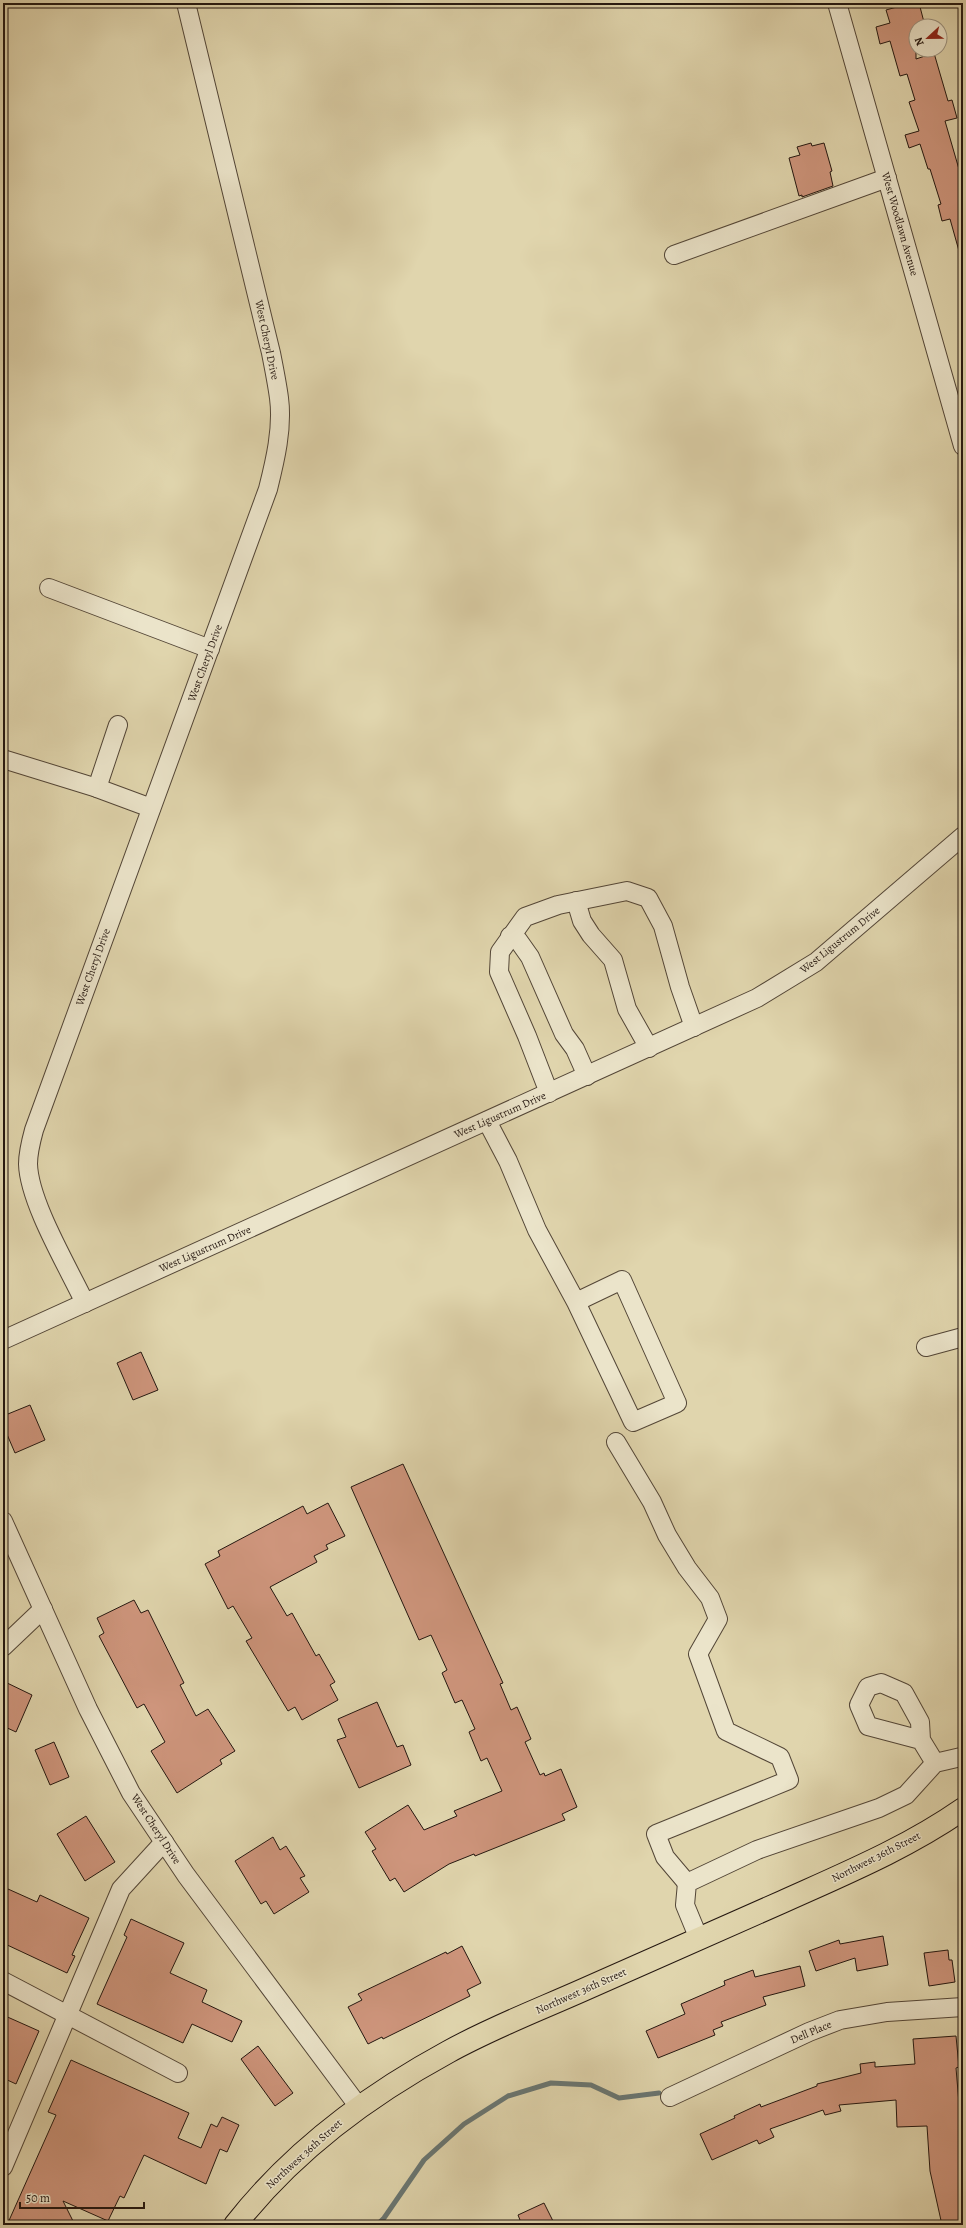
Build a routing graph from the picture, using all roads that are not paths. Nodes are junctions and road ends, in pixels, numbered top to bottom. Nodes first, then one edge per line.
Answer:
1 (186, 3) edge
2 (837, 3) edge
3 (886, 178) junction
4 (674, 255) dead end
5 (963, 446) edge
6 (49, 588) dead end
7 (210, 649) junction
8 (118, 725) dead end
9 (3, 759) edge
10 (97, 788) junction
11 (151, 808) junction
12 (963, 836) edge
13 (576, 901) junction
14 (510, 936) junction
15 (694, 1027) junction
16 (648, 1048) junction
17 (587, 1076) junction
18 (549, 1093) junction
19 (488, 1121) junction
20 (576, 1302) junction
21 (85, 1303) junction
22 (963, 1337) edge
23 (3, 1340) edge
24 (926, 1347) dead end
25 (616, 1442) dead end
26 (3, 1521) edge
27 (43, 1609) junction
28 (3, 1647) edge
29 (921, 1740) dead end
30 (963, 1759) edge
31 (935, 1763) junction
32 (963, 1809) edge
33 (164, 1842) junction
34 (687, 1883) junction
35 (699, 1939) junction
36 (3, 1981) edge
37 (963, 2007) edge
38 (67, 2014) junction
39 (178, 2073) dead end
40 (670, 2097) dead end
41 (359, 2107) junction
42 (3, 2167) edge
43 (234, 2225) edge

1 - 7 street, West Cheryl Drive
2 - 3 street, West Woodlawn Avenue
3 - 4 street
3 - 5 street, West Woodlawn Avenue
6 - 7 street
7 - 11 street, West Cheryl Drive
8 - 10 street
9 - 10 street
10 - 11 street
11 - 21 street, West Cheryl Drive
12 - 15 street, West Ligustrum Drive
13 - 14 street
13 - 15 street
13 - 16 street
14 - 17 street
14 - 18 street
15 - 16 street, West Ligustrum Drive
16 - 17 street, West Ligustrum Drive
17 - 18 street, West Ligustrum Drive
18 - 19 street, West Ligustrum Drive
19 - 20 street
19 - 21 street, West Ligustrum Drive
20 - 20 street
21 - 23 street, West Ligustrum Drive
22 - 24 street
25 - 34 street
26 - 27 street, West Cheryl Drive
27 - 28 street
27 - 33 street, West Cheryl Drive
29 - 31 street
30 - 31 street
31 - 34 street
32 - 35 main road, Northwest 36th Street
33 - 38 street
33 - 41 street, West Cheryl Drive
34 - 35 street
35 - 41 main road, Northwest 36th Street
36 - 38 street
37 - 40 street, Dell Place
38 - 39 street
38 - 42 street
41 - 43 main road, Northwest 36th Street

